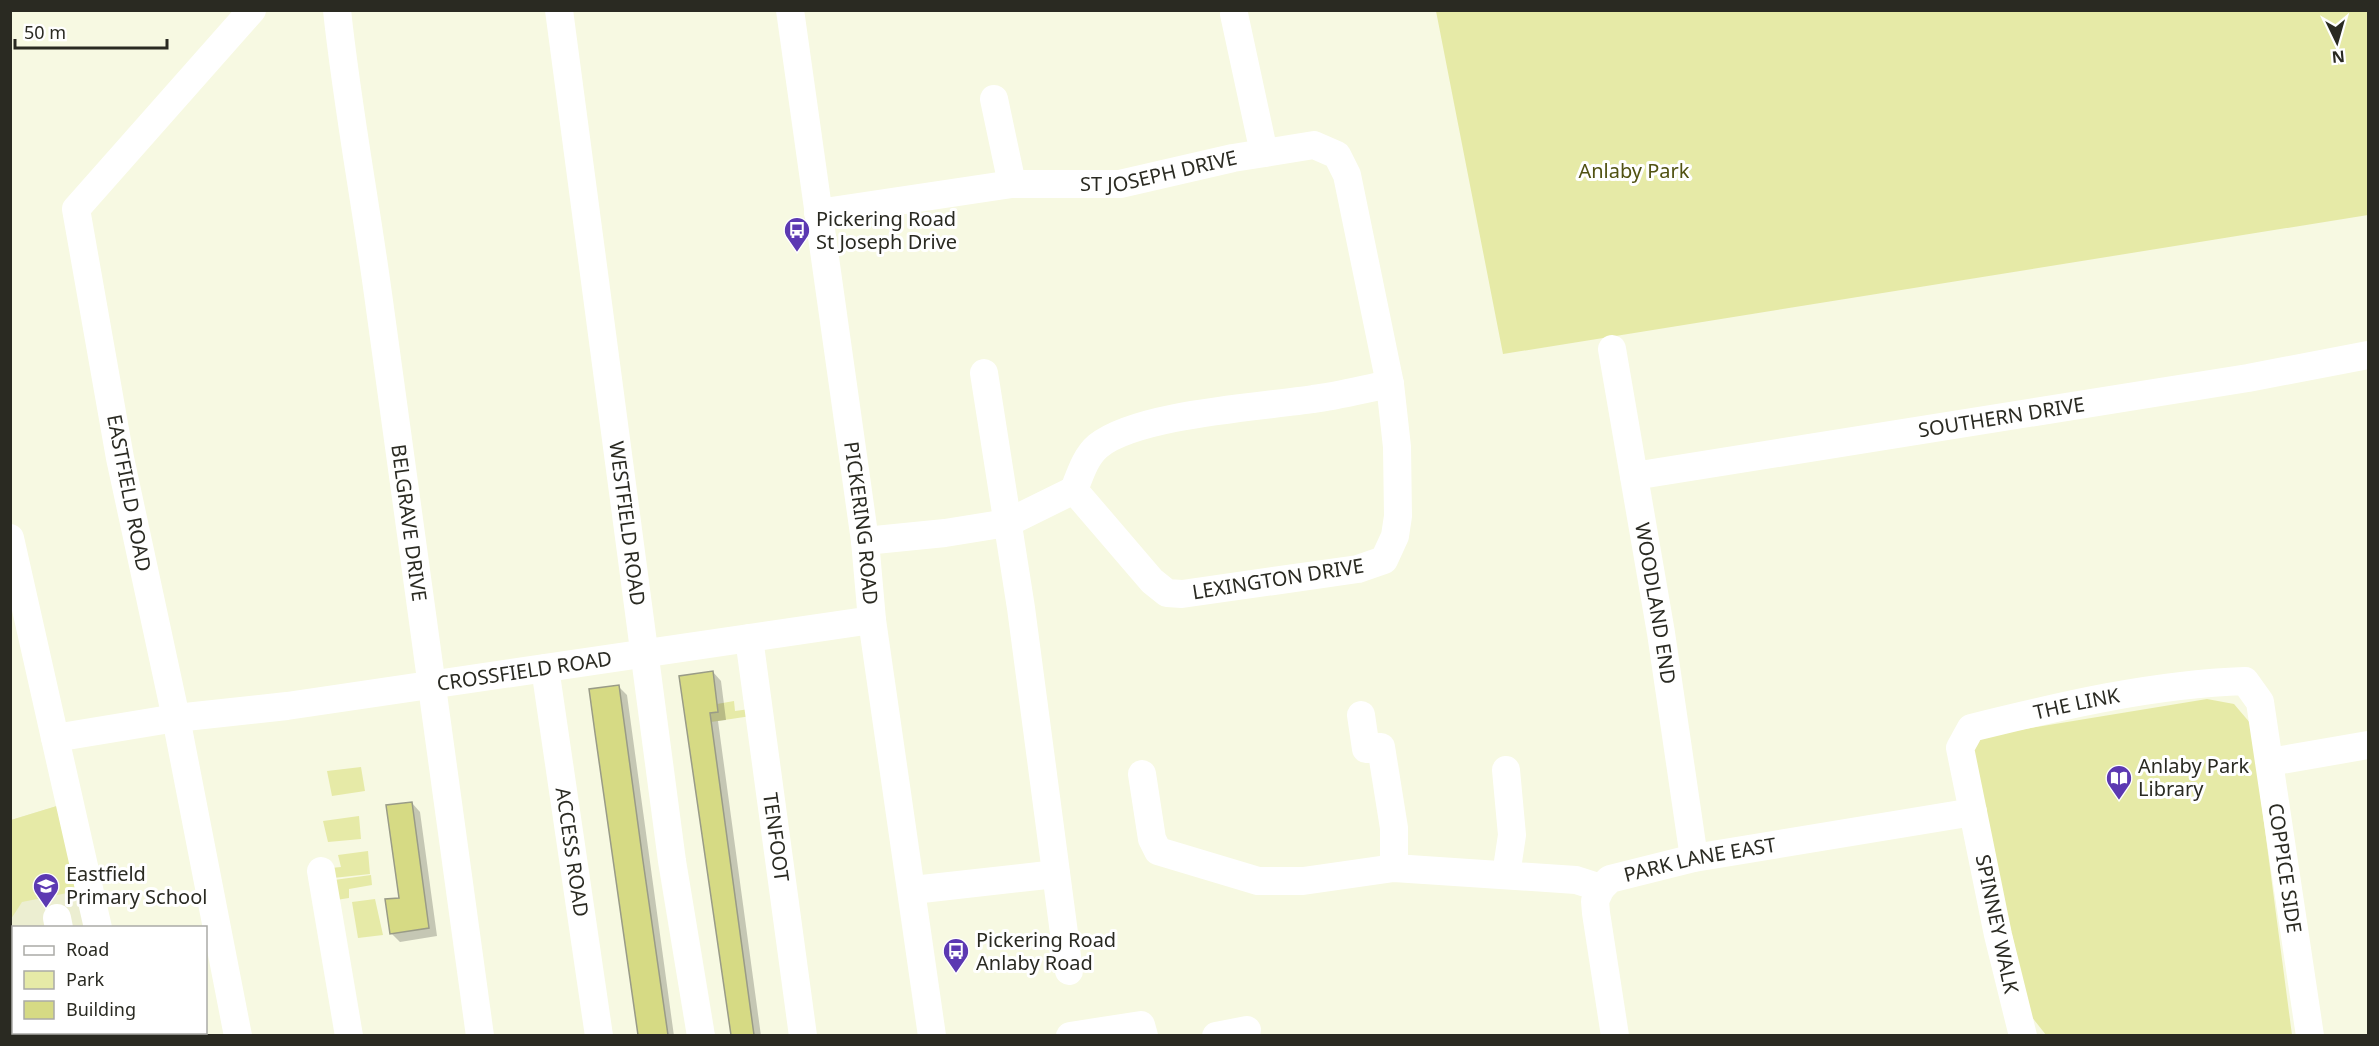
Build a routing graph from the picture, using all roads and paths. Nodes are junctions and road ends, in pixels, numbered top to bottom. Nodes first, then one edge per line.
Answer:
1 (252, 10) edge
2 (337, 10) edge
3 (559, 10) edge
4 (789, 10) edge
5 (1234, 14) dead end
6 (994, 99) dead end
7 (1264, 153) junction
8 (1012, 184) junction
9 (818, 213) junction
10 (1374, 310) joint
11 (1612, 349) dead end
12 (2368, 355) edge
13 (984, 373) dead end
14 (1390, 384) junction
15 (1634, 476) junction
16 (1074, 490) junction
17 (1007, 523) junction
18 (10, 538) edge
19 (865, 541) junction
20 (872, 620) junction
21 (749, 638) junction
22 (645, 653) junction
23 (545, 668) junction
24 (430, 684) junction
25 (2260, 702) joint
26 (1361, 715) dead end
27 (176, 718) junction
28 (55, 738) junction
29 (2368, 745) edge
30 (2270, 762) junction
31 (1506, 770) dead end
32 (1142, 774) dead end
33 (1973, 812) junction
34 (1694, 858) junction
35 (1394, 868) junction
36 (321, 871) dead end
37 (1056, 874) junction
38 (1506, 875) junction
39 (1601, 888) junction
40 (913, 890) junction
41 (98, 926) edge
42 (1069, 971) dead end
43 (1247, 1030) dead end
44 (238, 1035) edge
45 (349, 1035) edge
46 (480, 1035) edge
47 (599, 1035) edge
48 (701, 1035) edge
49 (803, 1035) edge
50 (932, 1035) edge
51 (1070, 1035) edge
52 (1143, 1035) edge
53 (1216, 1035) edge
54 (1615, 1035) edge
55 (2023, 1035) edge
56 (2310, 1035) edge

1 - 27 street, EASTFIELD ROAD
2 - 24 street, BELGRAVE DRIVE
3 - 22 street, WESTFIELD ROAD
4 - 9 street, PICKERING ROAD
5 - 7 street
6 - 8 street
7 - 8 street, ST JOSEPH DRIVE
7 - 10 street, ST JOSEPH DRIVE
8 - 9 street, ST JOSEPH DRIVE
9 - 19 street, PICKERING ROAD
10 - 14 street, LEXINGTON DRIVE
11 - 15 street, WOODLAND END
12 - 15 street, SOUTHERN DRIVE
13 - 17 street
14 - 16 street
14 - 16 street, LEXINGTON DRIVE
15 - 34 street, WOODLAND END
16 - 17 street
17 - 19 street
17 - 37 street
18 - 28 street
19 - 20 street, PICKERING ROAD
20 - 21 street, CROSSFIELD ROAD
20 - 40 street, PICKERING ROAD
21 - 22 street, CROSSFIELD ROAD
21 - 49 street, TENFOOT
22 - 23 street, CROSSFIELD ROAD
22 - 48 street, WESTFIELD ROAD
23 - 24 street, CROSSFIELD ROAD
23 - 47 street, ACCESS ROAD
24 - 27 street, CROSSFIELD ROAD
24 - 46 street, BELGRAVE DRIVE
25 - 30 street, COPPICE SIDE
25 - 33 street, THE LINK
26 - 35 street
27 - 28 street
27 - 44 street, EASTFIELD ROAD
28 - 41 street
29 - 30 street
30 - 56 street, COPPICE SIDE
31 - 38 street
32 - 35 street, PARK LANE EAST
33 - 34 street, PARK LANE EAST
33 - 55 street, SPINNEY WALK
34 - 39 street, PARK LANE EAST
35 - 38 street, PARK LANE EAST
36 - 45 street
37 - 40 street
37 - 42 street
38 - 39 street, PARK LANE EAST
39 - 54 street
40 - 50 street, PICKERING ROAD
43 - 53 street
51 - 52 street

